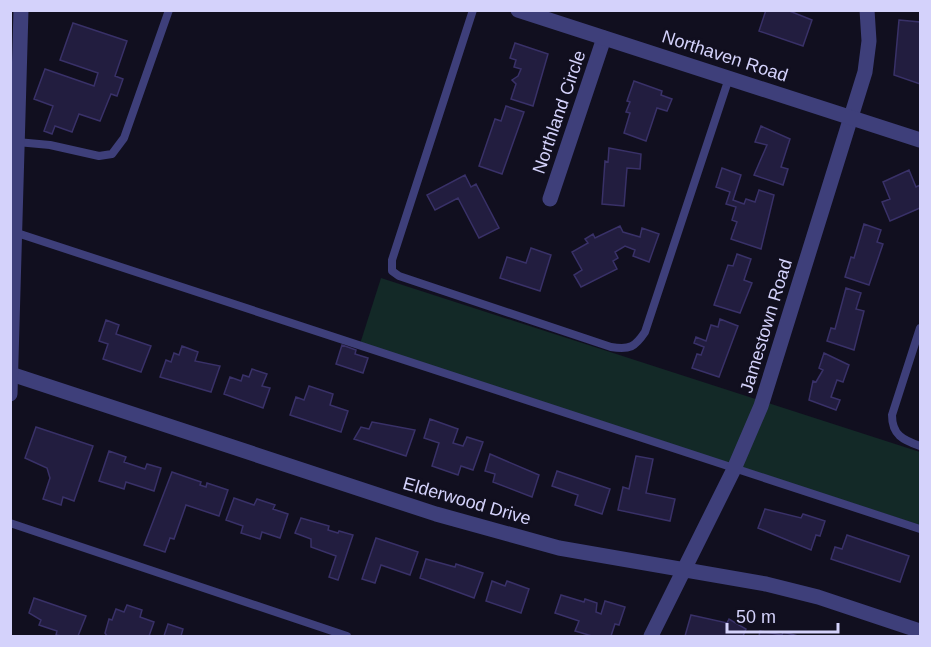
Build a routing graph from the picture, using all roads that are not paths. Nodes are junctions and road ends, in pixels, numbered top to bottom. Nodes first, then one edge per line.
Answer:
1 (21, 10) edge
2 (169, 10) edge
3 (473, 10) edge
4 (518, 10) edge
5 (867, 10) edge
6 (604, 38) junction
7 (729, 78) junction
8 (851, 118) junction
9 (921, 140) edge
10 (17, 142) junction
11 (550, 199) dead end
12 (14, 232) junction
13 (921, 328) edge
14 (11, 374) edge
15 (10, 394) edge
16 (921, 446) edge
17 (734, 469) junction
18 (10, 523) edge
19 (921, 529) edge
20 (682, 570) junction
21 (921, 631) edge
22 (347, 636) edge
23 (651, 636) edge

1 - 10 street
2 - 10 lane
3 - 7 lane
4 - 6 street, Northaven Road
5 - 8 street, Jamestown Road
6 - 7 street, Northaven Road
6 - 11 street, Northland Circle
7 - 8 street, Northaven Road
8 - 9 street, Northaven Road
8 - 17 street, Jamestown Road
10 - 12 street
12 - 14 street
12 - 17 lane
13 - 16 lane
14 - 15 street
14 - 20 street, Elderwood Drive
17 - 19 lane
17 - 20 street, Jamestown Road
18 - 22 lane
20 - 21 street, Elderwood Drive
20 - 23 street, Jamestown Road

